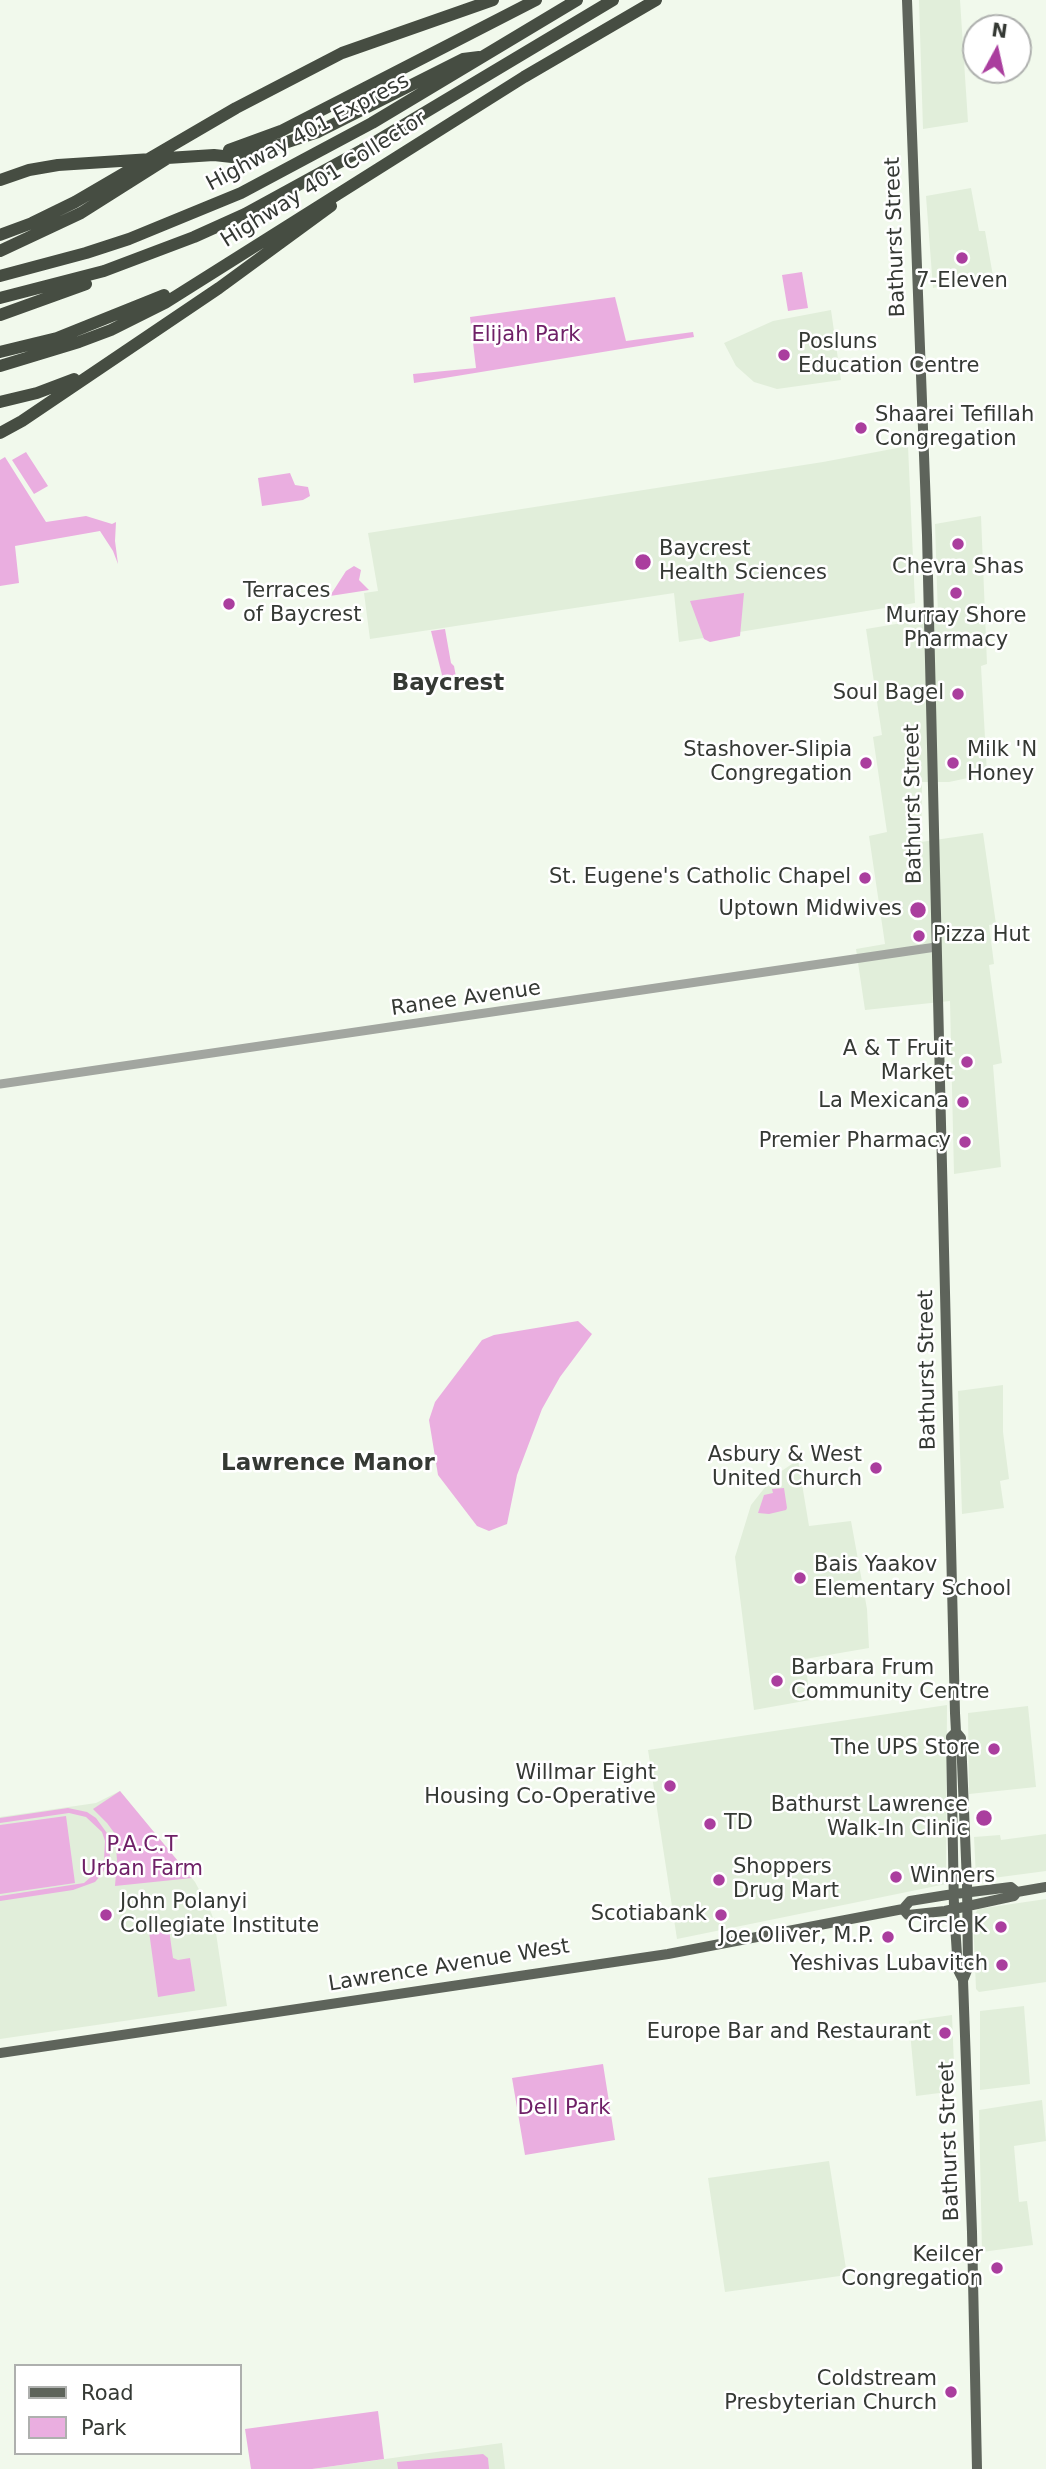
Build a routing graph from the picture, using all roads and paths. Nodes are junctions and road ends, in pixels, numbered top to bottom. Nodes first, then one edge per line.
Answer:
1 (494, 0) edge
2 (536, 0) edge
3 (577, 0) edge
4 (613, 0) edge
5 (656, 0) edge
6 (907, 0) edge
7 (483, 57) junction
8 (236, 108) junction
9 (214, 155) junction
10 (383, 164) junction
11 (0, 180) edge
12 (0, 235) edge
13 (0, 251) edge
14 (138, 259) junction
15 (215, 271) junction
16 (0, 276) edge
17 (0, 298) edge
18 (0, 315) edge
19 (0, 352) edge
20 (103, 365) junction
21 (0, 366) edge
22 (0, 402) edge
23 (0, 433) edge
24 (936, 947) junction
25 (0, 1084) edge
26 (956, 1732) junction
27 (1046, 1888) edge
28 (1017, 1892) junction
29 (967, 1893) junction
30 (954, 1894) junction
31 (968, 1907) junction
32 (903, 1909) junction
33 (954, 1909) junction
34 (963, 1980) junction
35 (0, 2053) edge
36 (977, 2469) edge

1 - 8 highway
2 - 9 highway
3 - 7 highway, Highway 401 Express
4 - 14 highway, Highway 401 Express
5 - 10 highway, Highway 401 Collector
6 - 24 main road, Bathurst Street
7 - 9 highway
7 - 16 highway, Highway 401 Express
8 - 12 highway
8 - 13 highway
9 - 11 highway
10 - 15 highway, Highway 401 Collector
10 - 20 highway
14 - 17 highway, Highway 401 Express
14 - 18 highway
15 - 19 highway
15 - 21 highway, Highway 401 Collector
20 - 22 highway
20 - 23 highway
24 - 25 street, Ranee Avenue
24 - 26 main road, Bathurst Street
26 - 29 main road, Bathurst Street
26 - 30 main road, Bathurst Street
27 - 28 main road, Lawrence Avenue West
28 - 29 main road, Lawrence Avenue West
28 - 31 main road, Lawrence Avenue West
29 - 30 main road, Lawrence Avenue West
29 - 31 main road, Bathurst Street
30 - 32 main road, Lawrence Avenue West
30 - 33 main road, Bathurst Street
31 - 33 main road, Lawrence Avenue West
31 - 34 main road, Bathurst Street
32 - 33 main road, Lawrence Avenue West
32 - 35 main road, Lawrence Avenue West
33 - 34 main road, Bathurst Street
34 - 36 main road, Bathurst Street

